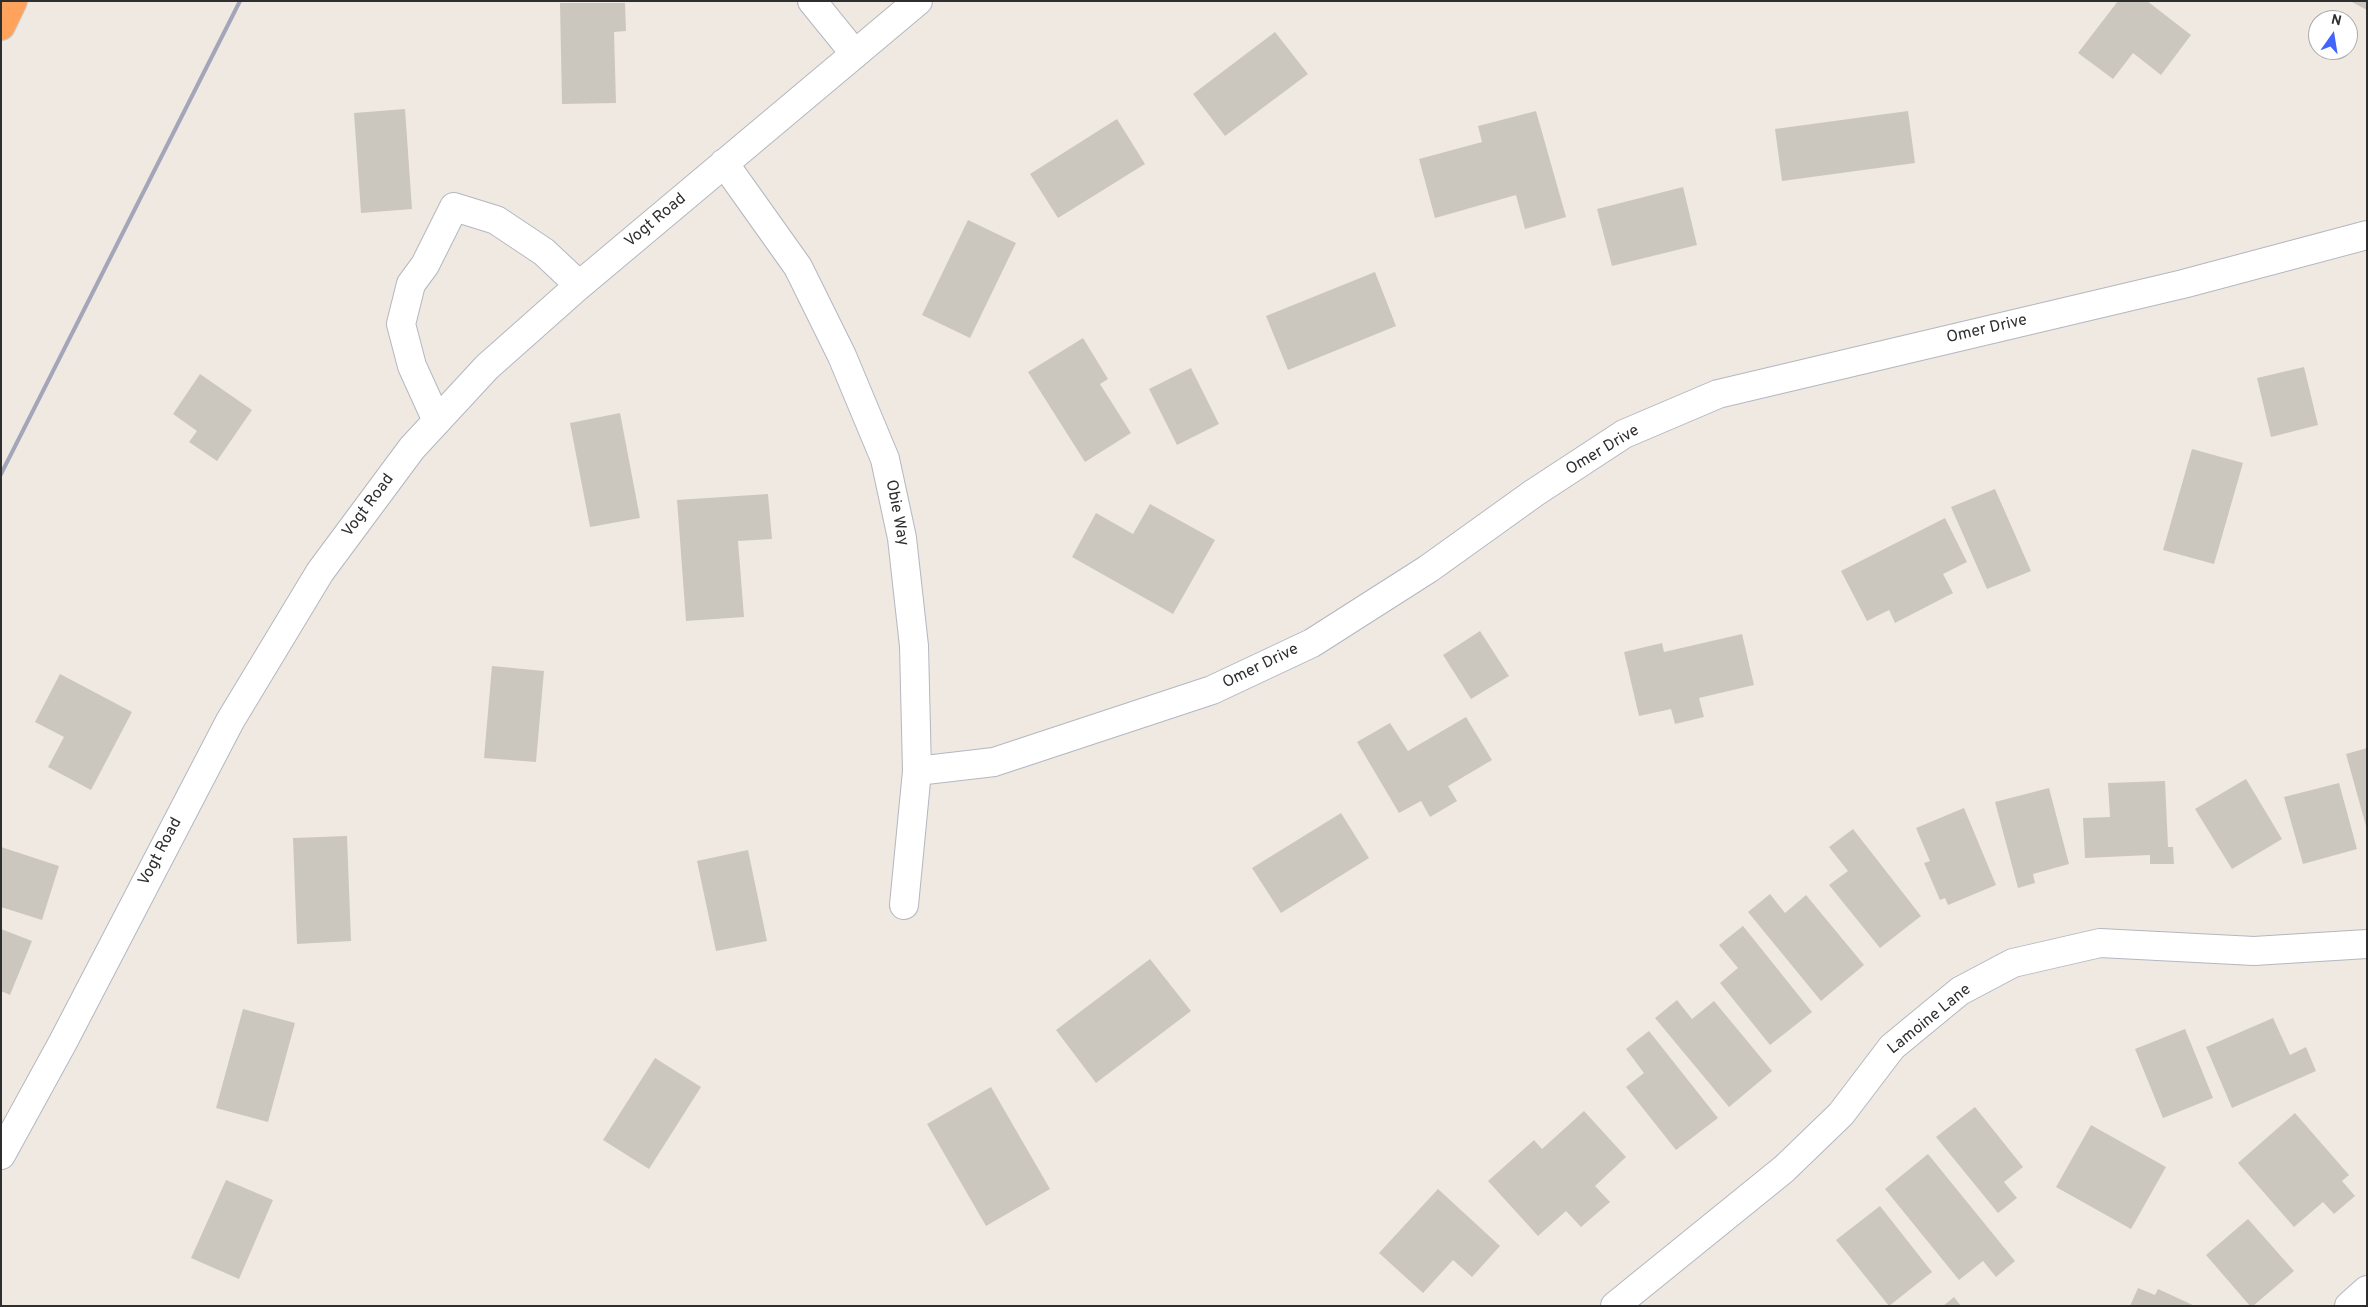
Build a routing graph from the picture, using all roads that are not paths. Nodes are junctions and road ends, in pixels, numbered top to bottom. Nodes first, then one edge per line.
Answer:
1 (13, 1) edge
2 (812, 1) edge
3 (918, 1) edge
4 (1, 26) edge
5 (855, 54) junction
6 (724, 163) junction
7 (2367, 235) edge
8 (579, 285) junction
9 (437, 421) junction
10 (917, 771) junction
11 (904, 905) dead end
12 (2367, 944) edge
13 (1, 1155) edge
14 (2367, 1290) edge
15 (1615, 1306) edge
16 (2349, 1306) edge

1 - 4 highway
2 - 5 street
3 - 5 street, Vogt Road
5 - 6 street, Vogt Road
6 - 8 street, Vogt Road
6 - 10 street, Obie Way
7 - 10 street, Omer Drive
8 - 9 street, Vogt Road
8 - 9 street
9 - 13 street, Vogt Road
10 - 11 street, Obie Way
12 - 15 street, Lamoine Lane
14 - 16 street

